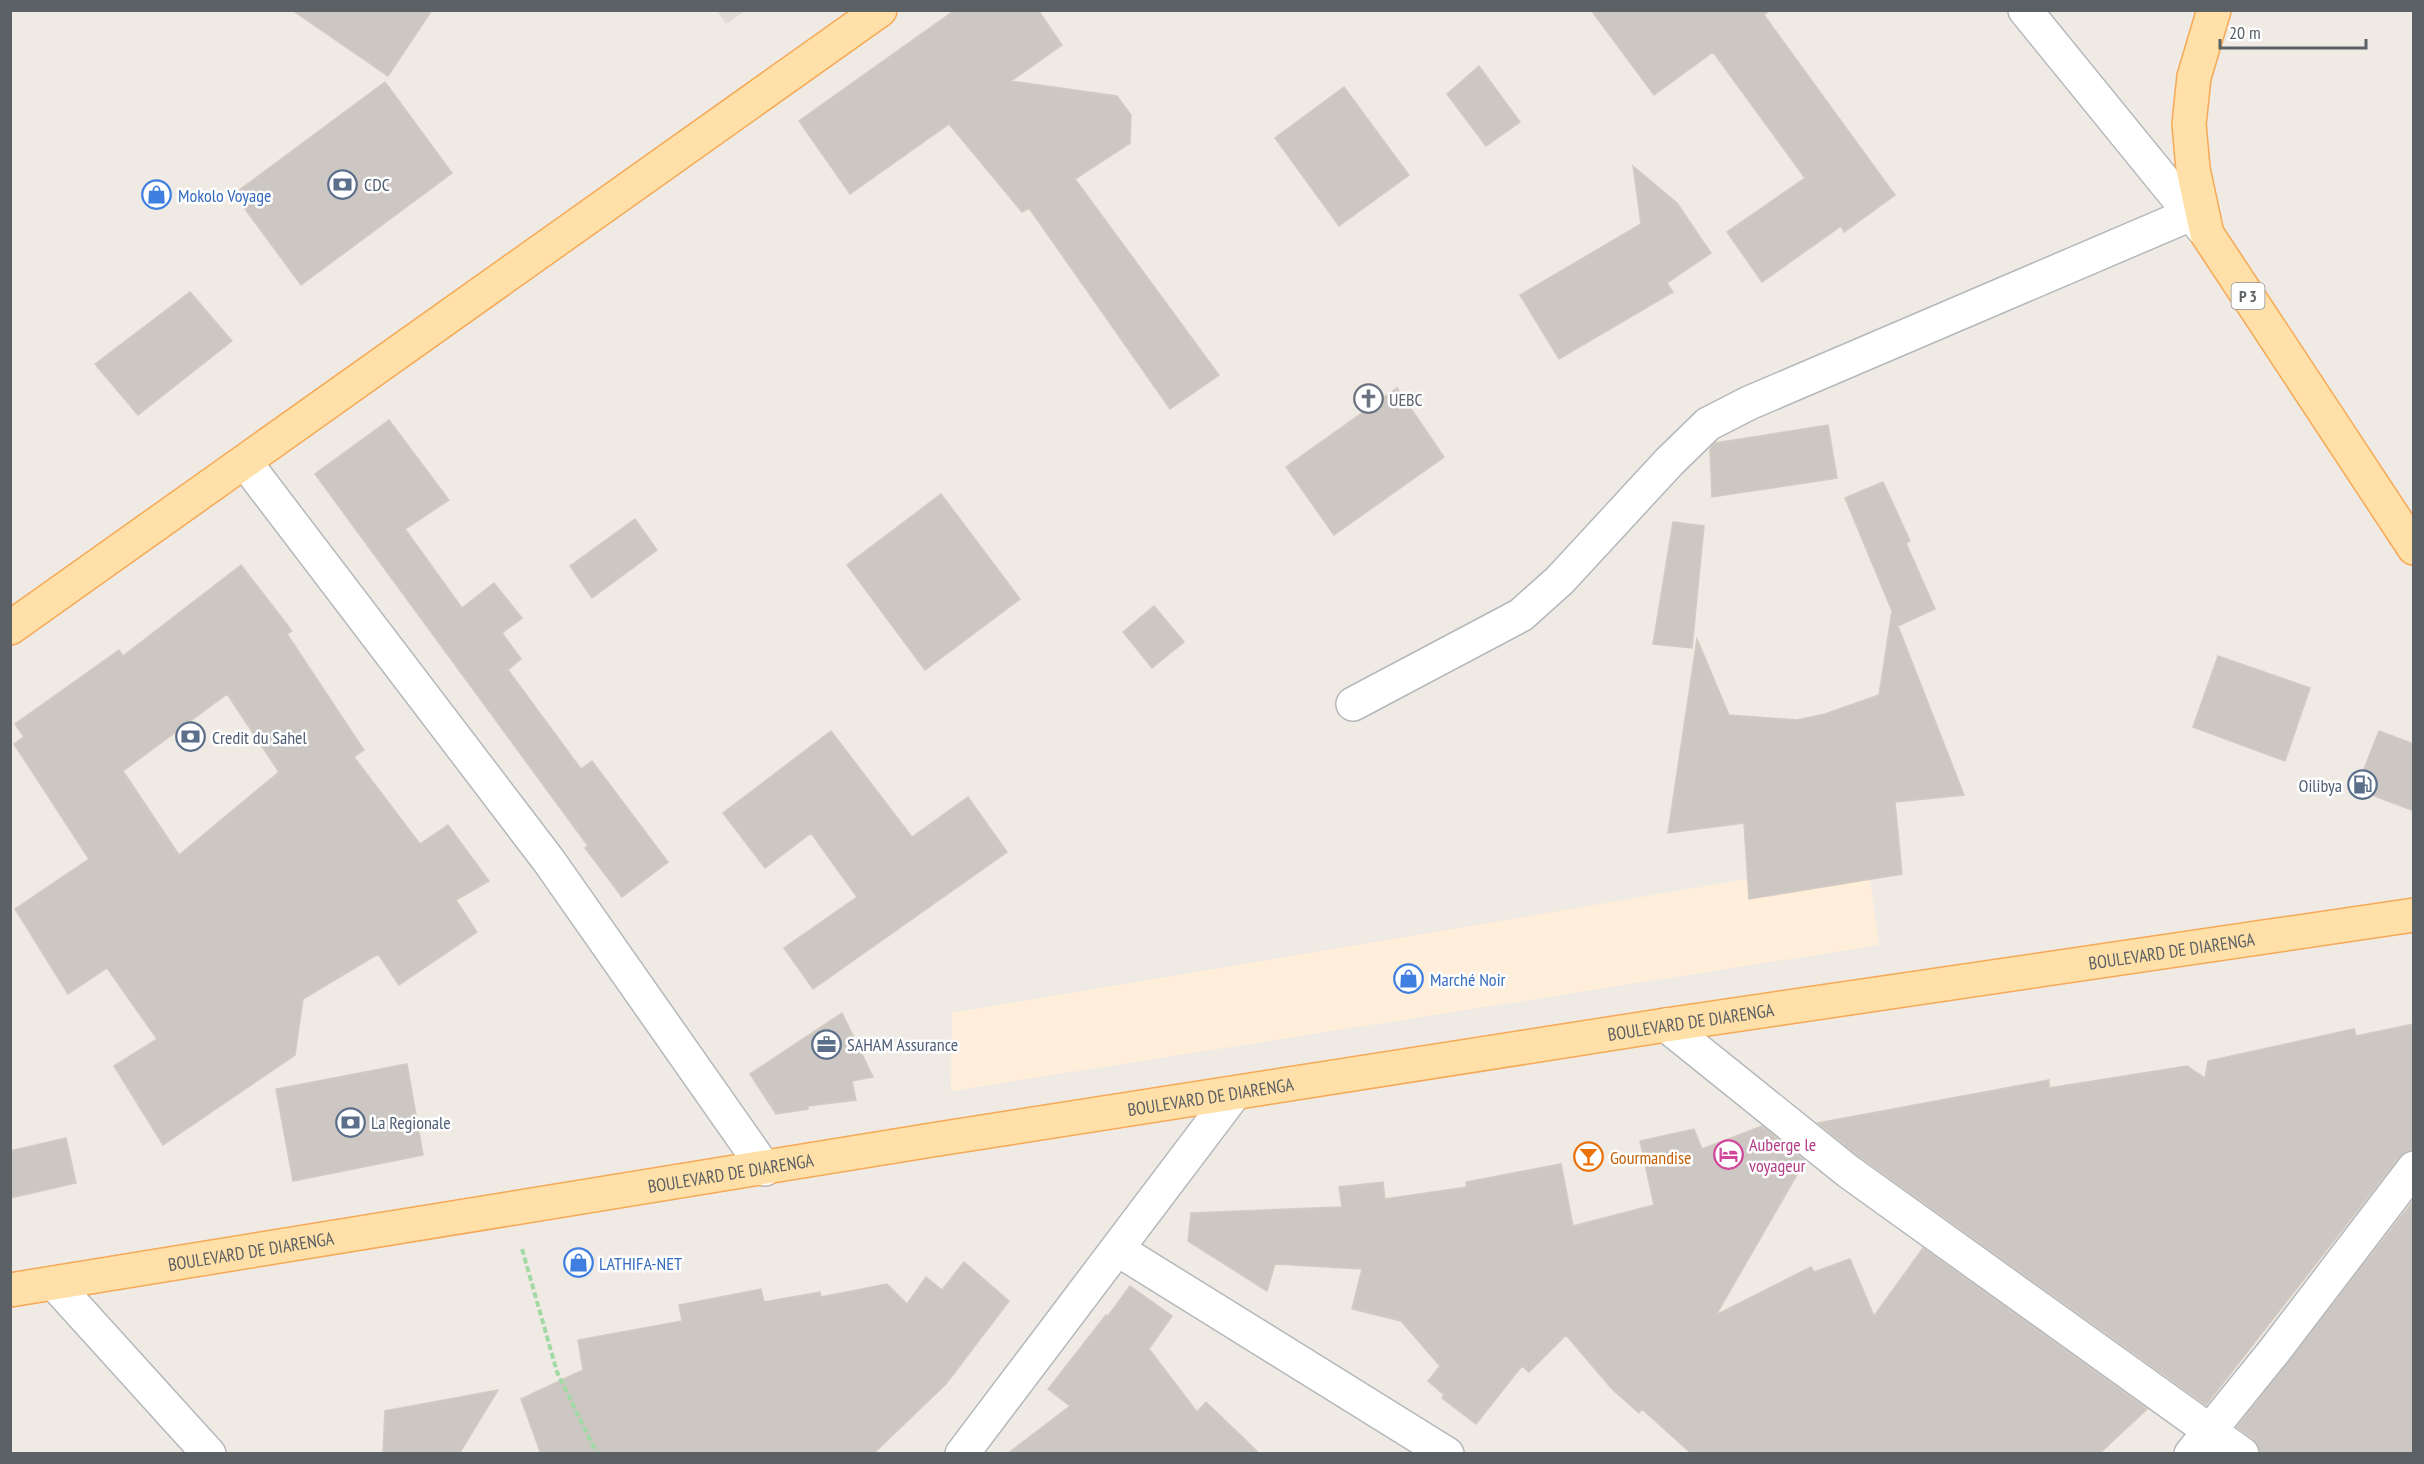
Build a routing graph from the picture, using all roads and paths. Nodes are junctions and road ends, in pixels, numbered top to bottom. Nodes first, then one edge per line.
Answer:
1 (880, 10) edge
2 (2025, 10) edge
3 (2214, 10) edge
4 (2199, 224) junction
5 (245, 462) junction
6 (2414, 548) edge
7 (10, 628) edge
8 (1353, 704) dead end
9 (2414, 915) edge
10 (1666, 1025) junction
11 (1234, 1094) junction
12 (2414, 1168) edge
13 (765, 1169) junction
14 (511, 1210) junction
15 (1117, 1249) junction
16 (54, 1283) junction
17 (10, 1290) edge
18 (2200, 1442) edge
19 (209, 1454) edge
20 (597, 1454) edge
21 (962, 1454) edge
22 (1447, 1454) edge
23 (2242, 1454) edge

1 - 5 main road
2 - 4 street
3 - 4 main road, P 3
4 - 6 main road, P 3
4 - 8 street
5 - 7 main road
5 - 13 street
9 - 10 main road, BOULEVARD DE DIARENGA
10 - 11 main road, BOULEVARD DE DIARENGA
10 - 18 street
11 - 13 main road, BOULEVARD DE DIARENGA
11 - 15 street
12 - 18 street
13 - 14 main road, BOULEVARD DE DIARENGA
14 - 16 main road, BOULEVARD DE DIARENGA
14 - 20 path
15 - 21 street
15 - 22 street
16 - 17 main road, BOULEVARD DE DIARENGA
16 - 19 street
18 - 23 street

